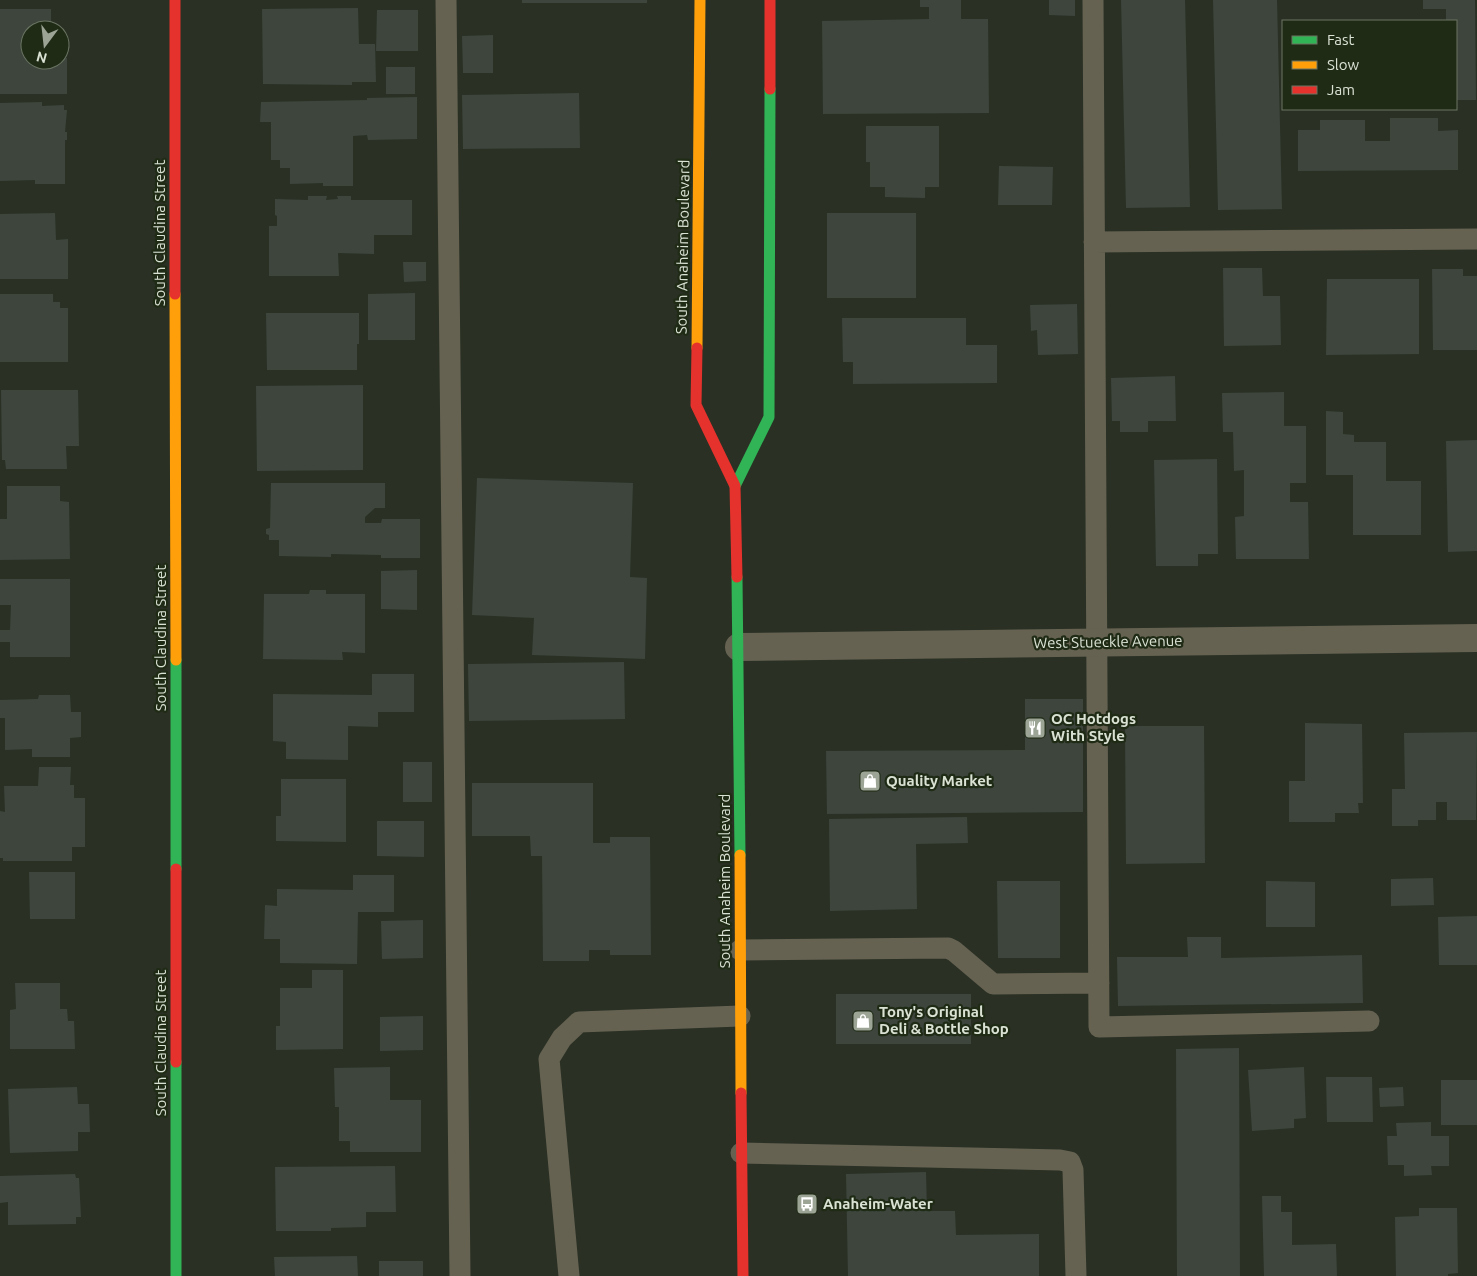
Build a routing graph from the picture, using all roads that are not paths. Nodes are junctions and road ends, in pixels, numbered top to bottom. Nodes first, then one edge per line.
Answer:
1 (175, 0) edge
2 (446, 0) edge
3 (700, 0) edge
4 (770, 0) edge
5 (1093, 0) edge
6 (1477, 239) edge
7 (1094, 242) junction
8 (735, 486) junction
9 (1477, 638) edge
10 (1097, 642) junction
11 (738, 648) junction
12 (740, 950) junction
13 (1099, 983) junction
14 (740, 1016) junction
15 (1370, 1021) dead end
16 (741, 1153) junction
17 (176, 1276) edge
18 (460, 1276) edge
19 (569, 1276) edge
20 (744, 1276) edge
21 (1076, 1276) edge

1 - 17 main road, South Claudina Street
2 - 18 lane
3 - 8 main road, South Anaheim Boulevard
4 - 8 main road, South Anaheim Boulevard
5 - 7 lane
6 - 7 lane
7 - 10 lane
8 - 11 main road, South Anaheim Boulevard
9 - 10 street, West Stueckle Avenue
10 - 11 street, West Stueckle Avenue
10 - 13 lane
11 - 12 main road, South Anaheim Boulevard
12 - 13 lane
12 - 14 main road, South Anaheim Boulevard
13 - 15 lane
14 - 16 main road, South Anaheim Boulevard
14 - 19 lane
16 - 20 main road, South Anaheim Boulevard
16 - 21 lane

